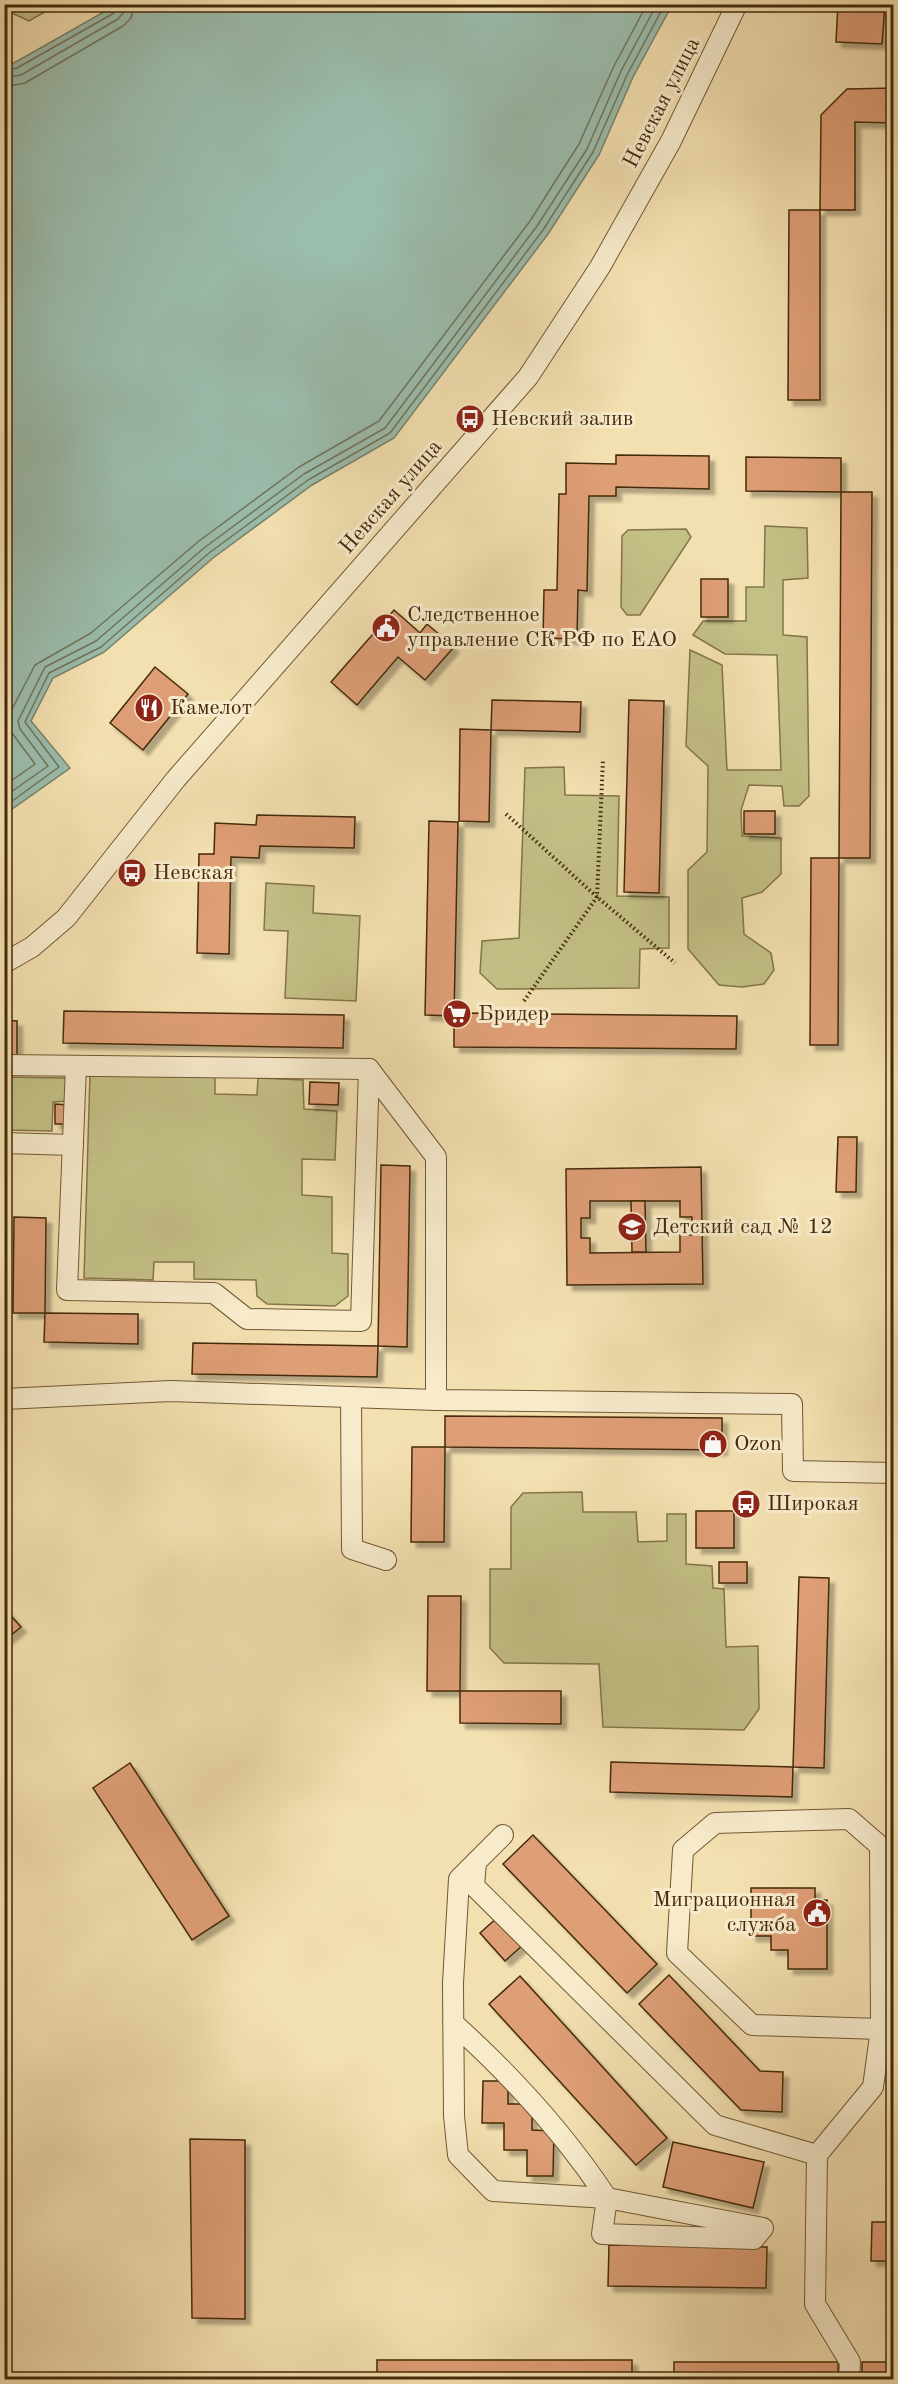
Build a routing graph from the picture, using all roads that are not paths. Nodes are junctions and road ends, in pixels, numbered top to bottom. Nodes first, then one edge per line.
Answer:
1 (737, 4) edge
2 (4, 963) edge
3 (4, 1065) edge
4 (76, 1066) junction
5 (369, 1069) junction
6 (4, 1143) edge
7 (73, 1145) junction
8 (351, 1397) junction
9 (4, 1399) edge
10 (436, 1400) junction
11 (894, 1473) edge
12 (386, 1560) dead end
13 (503, 1836) dead end
14 (476, 1862) junction
15 (453, 2023) junction
16 (887, 2029) edge
17 (817, 2155) junction
18 (607, 2198) junction
19 (849, 2379) edge

1 - 2 street, Невская улица
3 - 4 street
4 - 5 street
4 - 7 street
5 - 7 street
5 - 10 street
6 - 7 street
8 - 9 street
8 - 10 street
8 - 12 street
10 - 11 street
13 - 14 street
14 - 15 street
14 - 17 street
15 - 18 street
15 - 18 street
16 - 16 street
16 - 17 street
17 - 19 street
18 - 18 street

